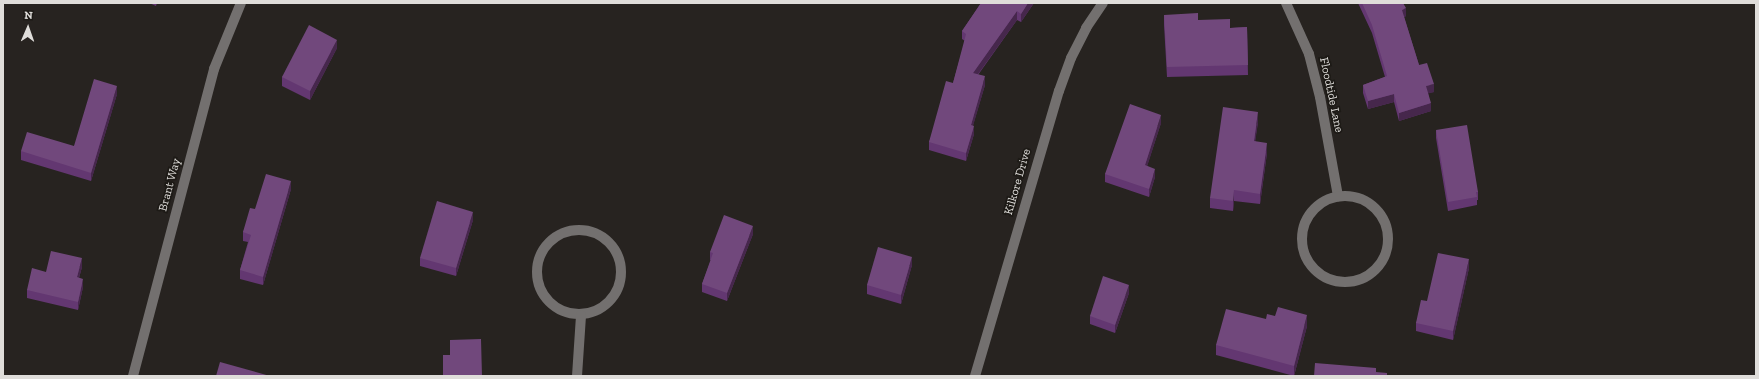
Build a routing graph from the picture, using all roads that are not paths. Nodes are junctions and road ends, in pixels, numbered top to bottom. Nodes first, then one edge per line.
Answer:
1 (241, 3) edge
2 (1103, 3) edge
3 (1286, 3) edge
4 (1338, 196) junction
5 (581, 315) junction
6 (133, 376) edge
7 (577, 376) edge
8 (975, 376) edge

1 - 6 street, Brant Way
2 - 8 street, Kilkore Drive
3 - 4 street, Floodtide Lane
4 - 4 street
5 - 5 street
5 - 7 street

